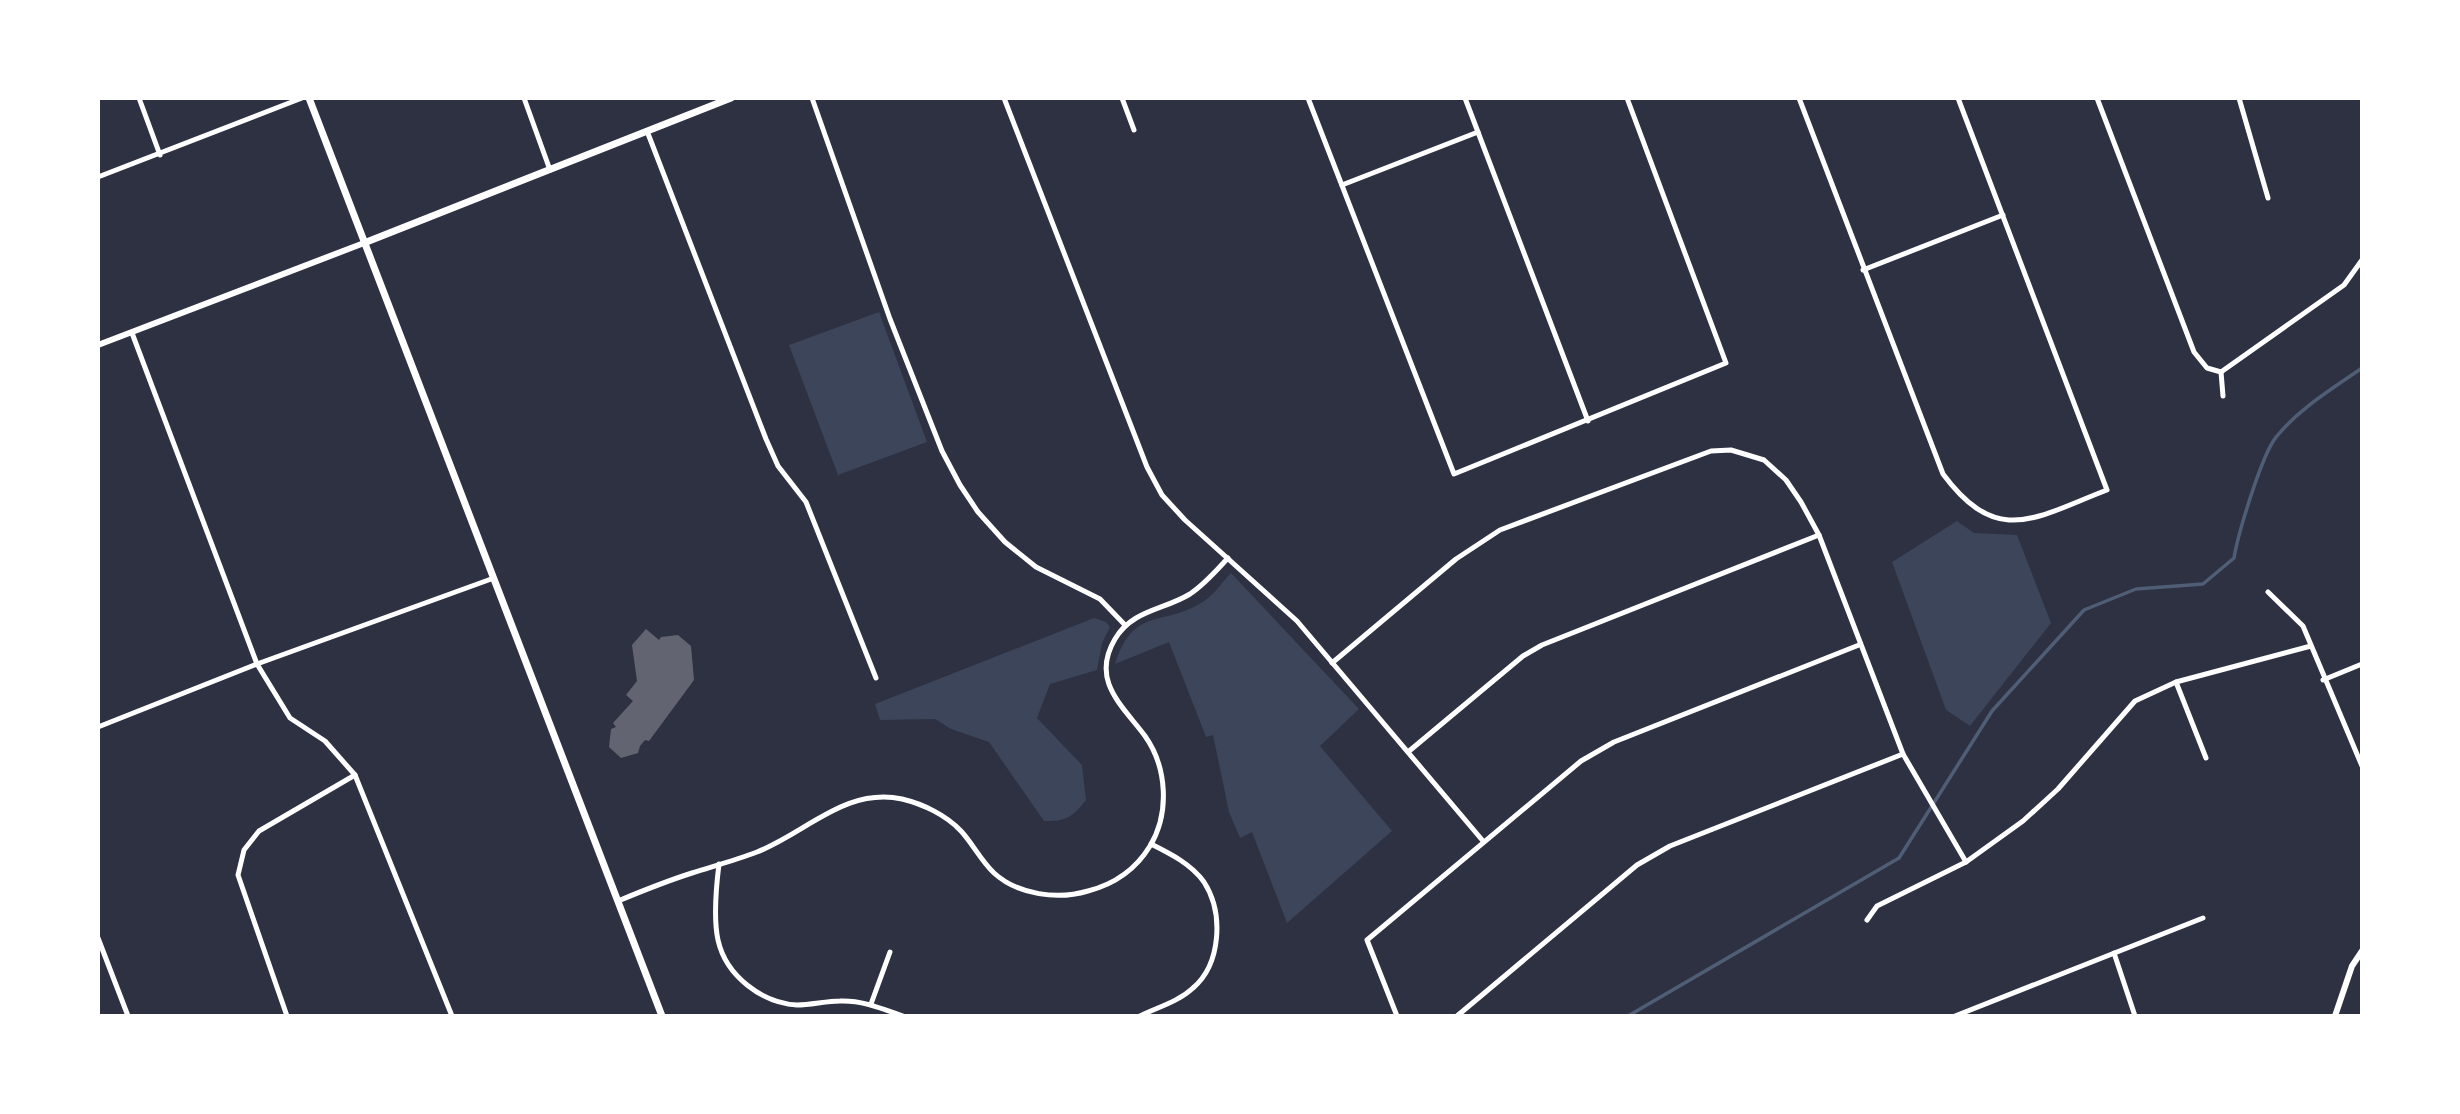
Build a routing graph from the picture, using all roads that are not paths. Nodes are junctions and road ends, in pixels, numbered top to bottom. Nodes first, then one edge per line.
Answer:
1 (139, 98) edge
2 (302, 98) edge
3 (309, 98) edge
4 (524, 98) edge
5 (731, 98) edge
6 (812, 98) edge
7 (1004, 98) edge
8 (1122, 98) edge
9 (1308, 98) edge
10 (1465, 98) edge
11 (1627, 98) edge
12 (1799, 98) edge
13 (1958, 98) edge
14 (2097, 98) edge
15 (2239, 98) edge
16 (646, 130) junction
17 (1134, 130) dead end
18 (1478, 131) junction
19 (160, 155) junction
20 (550, 170) junction
21 (98, 177) edge
22 (1342, 185) junction
23 (2269, 198) dead end
24 (2003, 215) junction
25 (365, 243) junction
26 (2362, 260) edge
27 (1863, 270) junction
28 (132, 332) junction
29 (98, 345) edge
30 (2221, 372) junction
31 (2223, 396) dead end
32 (1588, 421) junction
33 (1819, 535) junction
34 (1228, 558) junction
35 (494, 578) junction
36 (2267, 592) dead end
37 (1125, 625) junction
38 (1859, 645) junction
39 (2311, 646) junction
40 (1332, 663) junction
41 (257, 664) junction
42 (2362, 664) edge
43 (876, 678) dead end
44 (2323, 680) junction
45 (2176, 682) junction
46 (98, 727) edge
47 (1408, 752) junction
48 (1903, 754) junction
49 (2206, 758) dead end
50 (2362, 766) edge
51 (355, 775) junction
52 (1483, 841) junction
53 (1151, 844) junction
54 (1966, 862) junction
55 (719, 864) junction
56 (618, 901) junction
57 (2203, 918) dead end
58 (1867, 920) dead end
59 (98, 938) edge
60 (890, 951) dead end
61 (2362, 951) edge
62 (2113, 953) junction
63 (871, 1004) junction
64 (1975, 1008) junction
65 (128, 1016) edge
66 (287, 1016) edge
67 (452, 1016) edge
68 (662, 1016) edge
69 (903, 1016) edge
70 (1140, 1016) edge
71 (1397, 1016) edge
72 (1457, 1016) edge
73 (1955, 1016) edge
74 (1978, 1016) edge
75 (2134, 1016) edge
76 (2335, 1016) edge

1 - 19 street
2 - 19 street
3 - 25 main road
4 - 20 street
5 - 16 main road
6 - 37 street
7 - 34 street
8 - 17 street
9 - 22 street
10 - 18 street
11 - 32 street
12 - 27 street
13 - 24 street
14 - 30 street
15 - 23 street
16 - 20 main road
16 - 43 street
18 - 22 street
18 - 32 street
19 - 21 street
20 - 25 main road
22 - 32 street
24 - 27 street
24 - 27 street
25 - 28 street
25 - 35 main road
26 - 30 street
28 - 29 street
28 - 41 street
30 - 31 street
33 - 38 street
33 - 40 street
33 - 47 street
34 - 37 street
34 - 40 street
35 - 41 street
35 - 56 main road
36 - 39 street
37 - 53 street
38 - 48 street
38 - 52 street
39 - 44 street
39 - 45 street
40 - 47 street
41 - 46 street
41 - 51 street
42 - 44 street
44 - 50 street
45 - 49 street
45 - 54 street
47 - 52 street
48 - 54 street
48 - 72 street
51 - 66 street
51 - 67 street
52 - 71 street
53 - 55 street
53 - 70 street
54 - 58 street
55 - 56 street
55 - 63 street
56 - 68 main road
57 - 62 street
59 - 65 street
60 - 63 street
61 - 76 street
62 - 64 street
62 - 75 street
63 - 69 street
64 - 73 street
64 - 74 street

